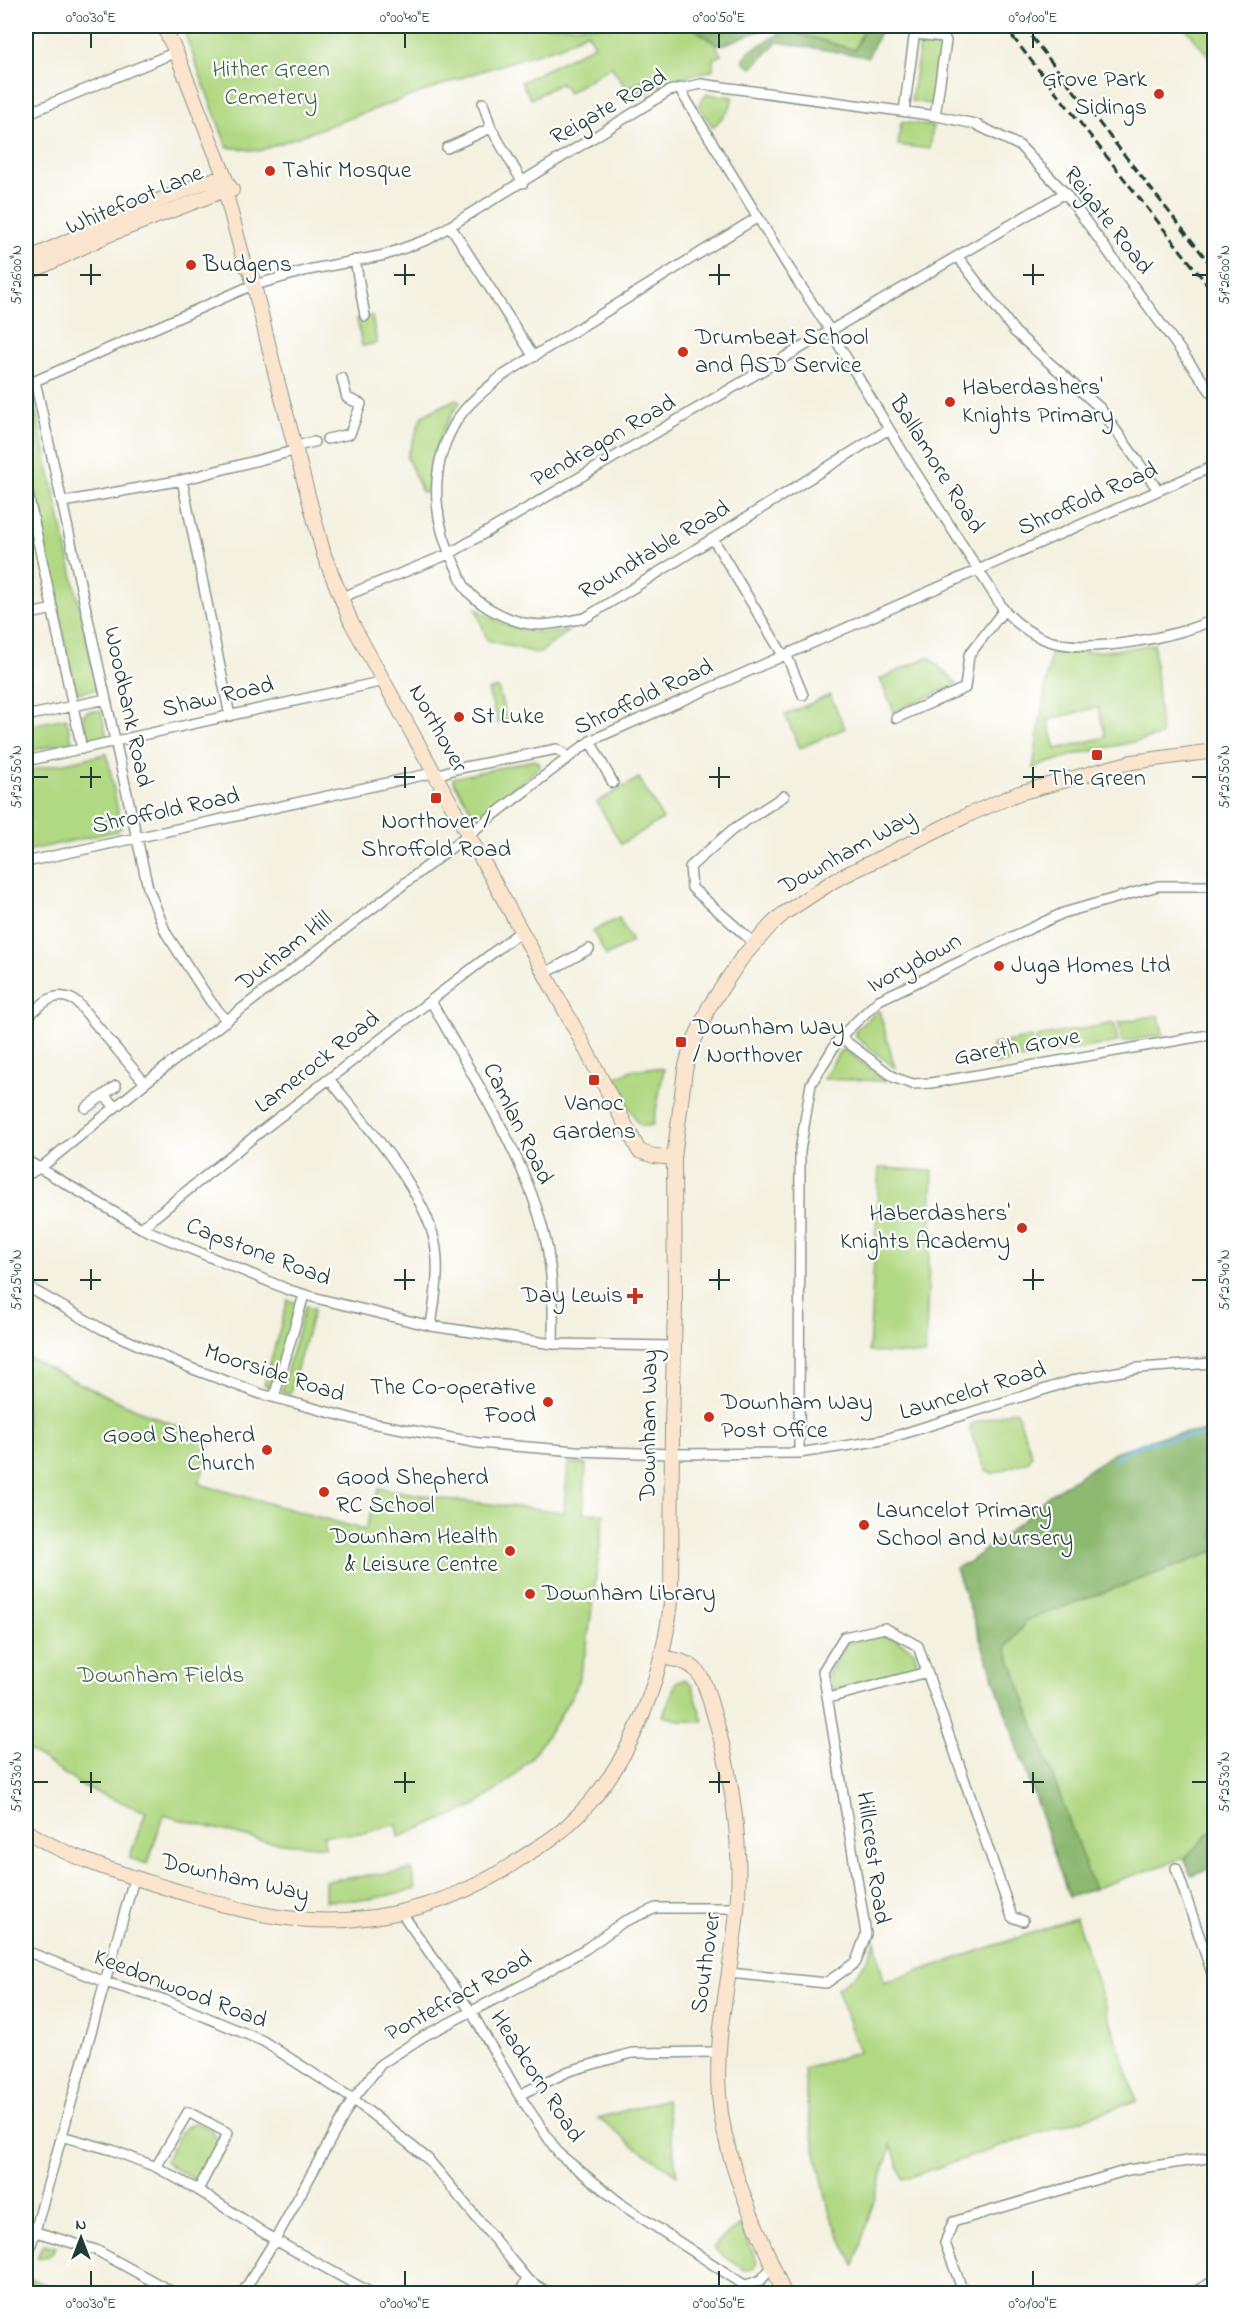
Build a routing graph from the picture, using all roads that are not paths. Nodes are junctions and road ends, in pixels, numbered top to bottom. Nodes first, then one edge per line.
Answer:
1 (163, 26) edge
2 (176, 52) junction
3 (679, 88) junction
4 (483, 104) dead end
5 (904, 111) junction
6 (26, 114) edge
7 (935, 116) junction
8 (490, 128) junction
9 (447, 148) dead end
10 (227, 183) junction
11 (523, 183) junction
12 (1065, 193) junction
13 (758, 217) junction
14 (451, 227) junction
15 (958, 257) junction
16 (26, 260) edge
17 (355, 260) junction
18 (26, 274) edge
19 (255, 285) junction
20 (365, 316) dead end
21 (831, 332) junction
22 (534, 357) junction
23 (342, 378) dead end
24 (35, 381) junction
25 (26, 385) edge
26 (1215, 396) edge
27 (889, 429) junction
28 (327, 439) dead end
29 (314, 442) dead end
30 (297, 448) junction
31 (1215, 466) edge
32 (182, 480) junction
33 (26, 484) edge
34 (1158, 490) junction
35 (63, 502) junction
36 (28, 510) edge
37 (713, 539) junction
38 (449, 554) junction
39 (979, 570) junction
40 (340, 598) junction
41 (53, 609) junction
42 (1004, 610) junction
43 (26, 615) edge
44 (1215, 619) edge
45 (785, 654) junction
46 (384, 681) junction
47 (803, 695) dead end
48 (106, 699) junction
49 (72, 706) junction
50 (26, 716) edge
51 (230, 716) junction
52 (896, 718) dead end
53 (590, 741) junction
54 (115, 742) junction
55 (82, 748) junction
56 (1215, 751) edge
57 (568, 758) junction
58 (26, 761) edge
59 (435, 774) junction
60 (613, 783) dead end
61 (784, 796) dead end
62 (468, 834) junction
63 (136, 838) junction
64 (26, 862) edge
65 (1215, 886) edge
66 (521, 931) junction
67 (754, 943) junction
68 (589, 949) dead end
69 (544, 974) junction
70 (431, 1001) junction
71 (26, 1018) edge
72 (227, 1021) junction
73 (1215, 1034) edge
74 (840, 1036) junction
75 (329, 1079) junction
76 (145, 1083) junction
77 (116, 1086) dead end
78 (104, 1095) junction
79 (115, 1107) junction
80 (86, 1108) dead end
81 (674, 1158) junction
82 (26, 1160) edge
83 (37, 1168) junction
84 (26, 1176) edge
85 (141, 1228) junction
86 (26, 1286) edge
87 (304, 1295) junction
88 (431, 1326) junction
89 (553, 1344) junction
90 (673, 1346) junction
91 (1215, 1363) edge
92 (274, 1397) junction
93 (799, 1453) junction
94 (671, 1454) junction
95 (662, 1657) junction
96 (927, 1672) junction
97 (828, 1698) junction
98 (26, 1831) edge
99 (1176, 1868) dead end
100 (134, 1879) junction
101 (738, 1908) junction
102 (401, 1911) junction
103 (1023, 1921) dead end
104 (26, 1951) edge
105 (729, 1973) junction
106 (1215, 1979) edge
107 (105, 1982) junction
108 (472, 2013) junction
109 (717, 2052) junction
110 (519, 2095) junction
111 (353, 2099) junction
112 (61, 2136) junction
113 (1215, 2157) edge
114 (156, 2168) junction
115 (198, 2190) junction
116 (30, 2230) edge
117 (275, 2240) junction
118 (26, 2263) edge
119 (774, 2266) junction
120 (527, 2279) junction
121 (1215, 2281) edge
122 (746, 2285) junction
123 (176, 2294) edge
124 (242, 2294) edge
125 (373, 2294) edge
126 (519, 2294) edge
127 (550, 2294) edge
128 (758, 2294) edge
129 (784, 2294) edge
130 (964, 2294) edge
131 (1191, 2294) edge

1 - 2 street, Northover
2 - 6 street
2 - 10 street, Northover
3 - 5 street, Reigate Road
3 - 11 street, Reigate Road
3 - 13 street, Ballamore Road
4 - 8 street
5 - 7 street, Reigate Road
5 - 7 street
7 - 12 street, Reigate Road
8 - 9 street
8 - 11 street
10 - 16 street, Whitefoot Lane
10 - 18 street, Whitefoot Lane
10 - 19 street, Northover
11 - 14 street, Reigate Road
12 - 15 street, Pendragon Road
12 - 26 street, Reigate Road
13 - 21 street, Ballamore Road
13 - 22 street, Roundtable Road
14 - 17 street, Reigate Road
14 - 22 street
15 - 21 street, Pendragon Road
15 - 34 street
17 - 19 street, Reigate Road
17 - 20 street
19 - 24 street, Reigate Road
19 - 30 street, Northover
21 - 27 street, Ballamore Road
21 - 38 street, Pendragon Road
22 - 38 street, Roundtable Road
23 - 28 street
24 - 25 street, Reigate Road
24 - 35 street, Woodbank Road
27 - 37 street, Roundtable Road
27 - 39 street, Ballamore Road
29 - 30 street
30 - 32 street
30 - 40 street, Northover
31 - 34 street, Shroffold Road
32 - 35 street
32 - 51 street
33 - 36 street
34 - 39 street, Shroffold Road
35 - 48 street, Woodbank Road
36 - 41 street
37 - 38 street, Roundtable Road
37 - 45 street
38 - 40 street, Pendragon Road
39 - 42 street, Ballamore Road
39 - 45 street, Shroffold Road
40 - 46 street, Northover
41 - 43 street
41 - 49 street
42 - 44 street, Ballamore Road
42 - 52 street
45 - 47 street
45 - 53 street, Shroffold Road
46 - 51 street, Shaw Road
46 - 59 street, Northover
48 - 49 street
48 - 54 street, Woodbank Road
49 - 50 street
49 - 55 street
51 - 54 street, Shaw Road
53 - 57 street, Shroffold Road
53 - 60 street
54 - 55 street, Shaw Road
54 - 63 street, Woodbank Road
55 - 58 street, Shaw Road
56 - 67 street, Downham Way
57 - 59 street, Shroffold Road
57 - 62 street, Durham Hill
59 - 62 street, Northover
59 - 63 street, Shroffold Road
61 - 67 street
62 - 66 street, Northover
62 - 72 street, Durham Hill
63 - 64 street, Shroffold Road
63 - 72 street, Woodbank Road
65 - 74 street, Ivorydown
66 - 69 street, Northover
66 - 70 street, Lamerock Road
67 - 81 street, Downham Way
68 - 69 street
69 - 81 street, Northover
70 - 75 street, Lamerock Road
70 - 89 street, Camlan Road
71 - 76 street
72 - 76 street, Durham Hill
73 - 74 street, Gareth Grove
74 - 93 street, Ivorydown
75 - 85 street, Lamerock Road
75 - 88 street
76 - 79 street, Durham Hill
77 - 78 street
78 - 79 street
78 - 80 street
79 - 83 street, Durham Hill
81 - 90 street, Downham Way
82 - 83 street, Capstone Road
83 - 84 street, Durham Hill
83 - 85 street, Capstone Road
85 - 87 street, Capstone Road
86 - 92 street, Moorside Road
87 - 88 street, Capstone Road
87 - 92 street
88 - 89 street, Capstone Road
89 - 90 street, Capstone Road
90 - 94 street, Downham Way
91 - 93 street, Launcelot Road
92 - 94 street, Moorside Road
93 - 94 street, Launcelot Road
94 - 95 street, Downham Way
95 - 101 street, Southover
95 - 102 street, Downham Way
96 - 97 street
96 - 97 street, Hillcrest Road
96 - 103 street, Hillcrest Road
97 - 105 street, Hillcrest Road
98 - 100 street, Downham Way
99 - 106 street
100 - 102 street, Downham Way
100 - 107 street
101 - 105 street, Southover
101 - 108 street, Pontefract Road
102 - 108 street, Headcorn Road
104 - 107 street, Keedonwood Road
105 - 109 street, Southover
107 - 111 street, Keedonwood Road
107 - 112 street
108 - 110 street, Headcorn Road
108 - 111 street, Pontefract Road
109 - 110 street
109 - 119 street, Southover
110 - 122 street, Headcorn Road
111 - 117 street, Pontefract Road
111 - 120 street, Keedonwood Road
112 - 114 street
112 - 116 street
113 - 130 street
114 - 115 street
114 - 115 street
115 - 117 street
116 - 118 street
116 - 123 street
117 - 124 street, Pontefract Road
117 - 125 street
119 - 122 street
119 - 129 street, Southover
120 - 126 street
120 - 127 street, Keedonwood Road
121 - 131 street
122 - 128 street, Headcorn Road

